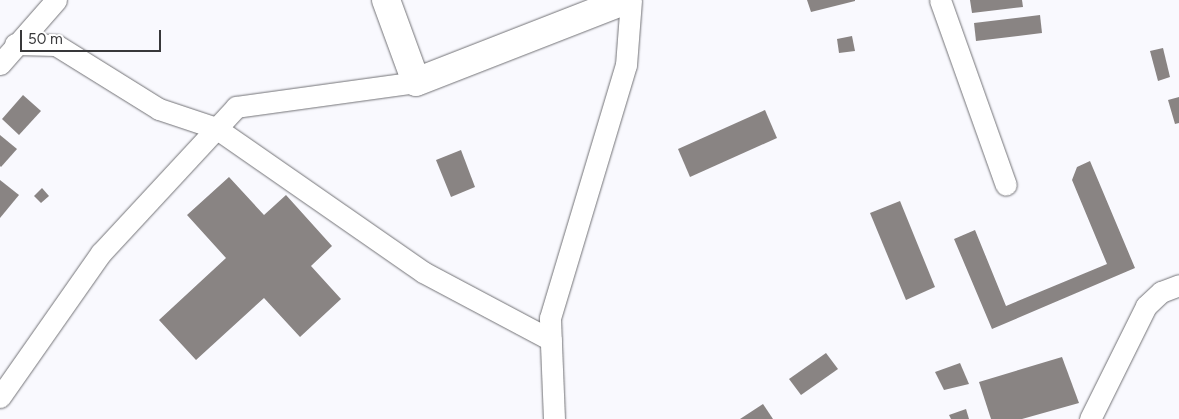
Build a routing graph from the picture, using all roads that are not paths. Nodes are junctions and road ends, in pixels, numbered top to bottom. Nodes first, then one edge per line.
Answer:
1 (56, 0) edge
2 (386, 0) edge
3 (626, 0) edge
4 (631, 0) edge
5 (940, 0) edge
6 (15, 44) junction
7 (0, 64) edge
8 (416, 82) junction
9 (216, 128) junction
10 (1006, 185) dead end
11 (1179, 285) edge
12 (551, 340) junction
13 (0, 397) edge
14 (554, 419) edge
15 (1090, 419) edge

1 - 6 street
2 - 8 main road
3 - 8 main road
4 - 12 street
5 - 10 street
6 - 7 street
6 - 9 street
8 - 9 street
9 - 12 street
9 - 13 street
11 - 15 street
12 - 14 street

